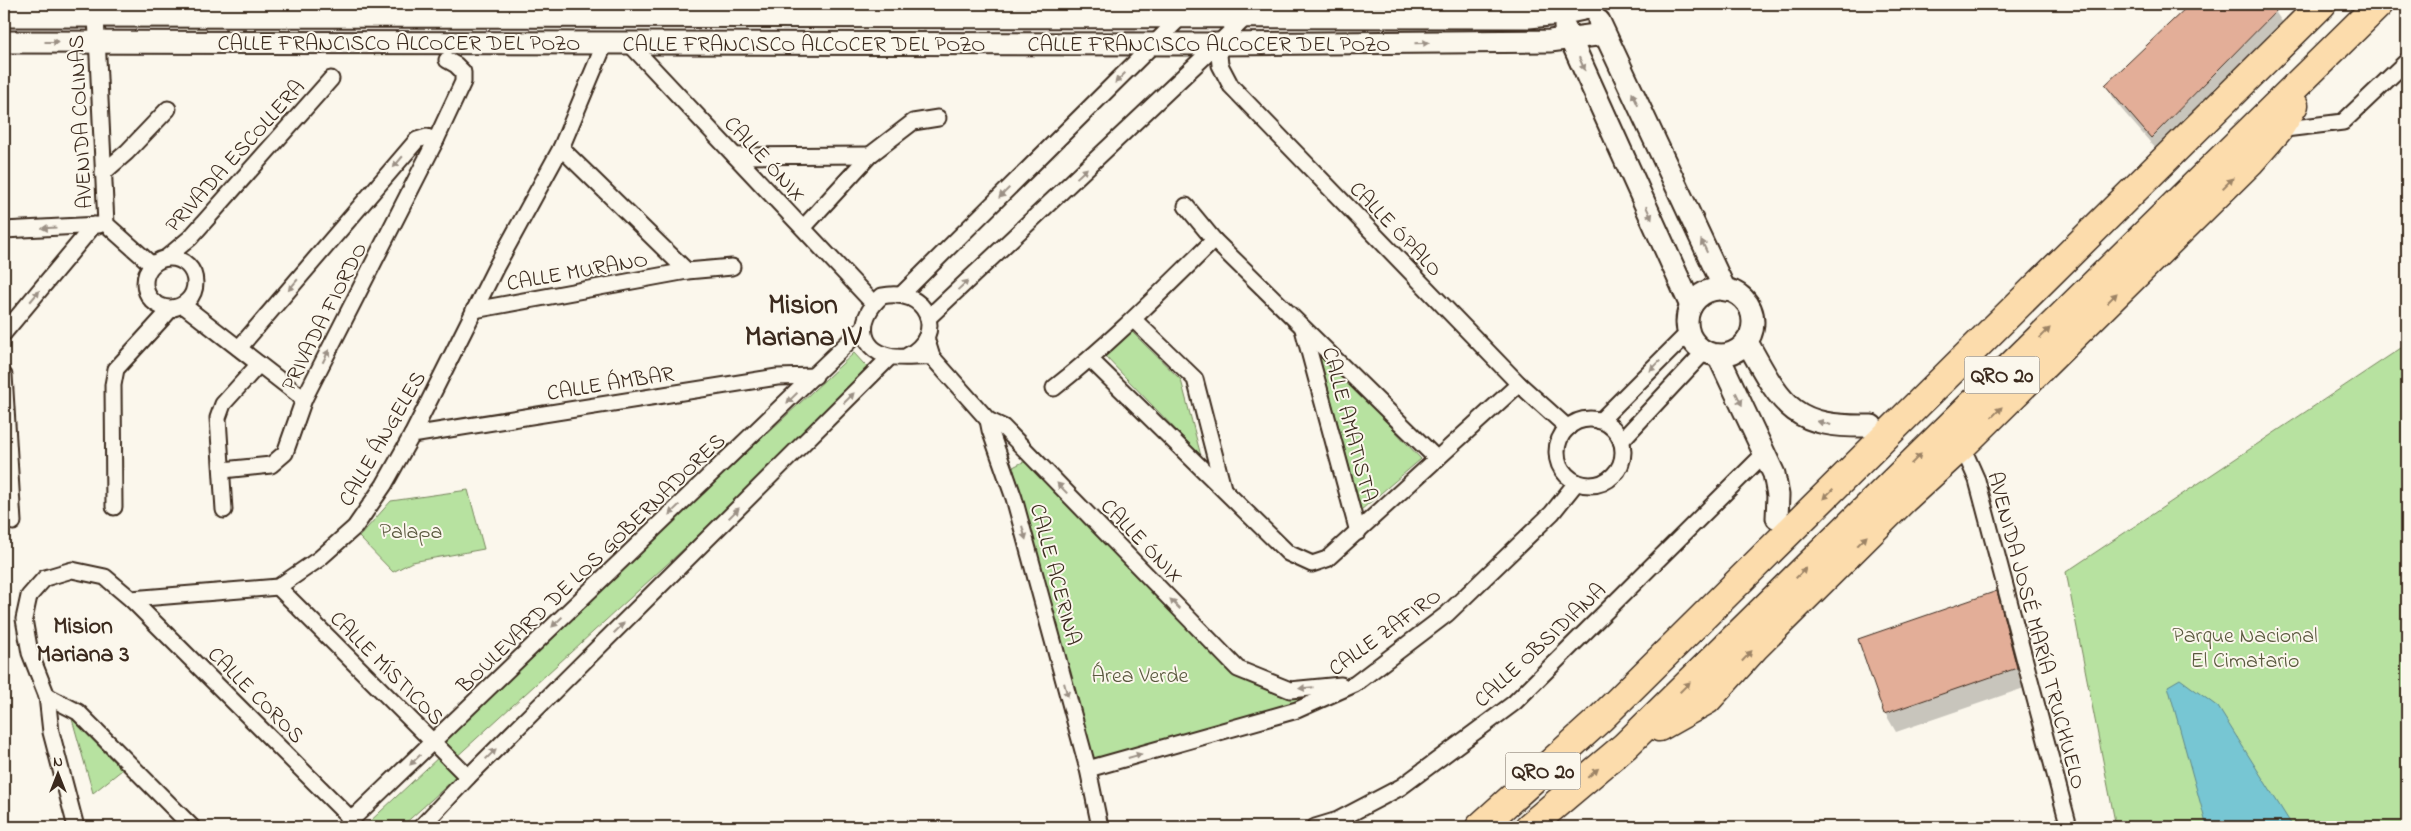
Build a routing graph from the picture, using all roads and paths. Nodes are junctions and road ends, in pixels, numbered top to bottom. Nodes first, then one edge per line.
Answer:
1 (2306, 4) edge
2 (2322, 4) edge
3 (2379, 4) edge
4 (1592, 6) edge
5 (1558, 9) edge
6 (1188, 10) edge
7 (1253, 10) edge
8 (4, 16) edge
9 (96, 16) junction
10 (1604, 34) junction
11 (1571, 40) junction
12 (4, 42) edge
13 (97, 42) junction
14 (605, 43) junction
15 (629, 43) junction
16 (1154, 44) junction
17 (1218, 44) junction
18 (2324, 58) junction
19 (447, 60) dead end
20 (2407, 61) edge
21 (331, 79) dead end
22 (168, 109) dead end
23 (938, 118) dead end
24 (2278, 130) junction
25 (436, 140) junction
26 (561, 148) junction
27 (870, 155) junction
28 (736, 156) junction
29 (103, 173) junction
30 (1186, 206) dead end
31 (100, 225) junction
32 (803, 228) junction
33 (4, 230) edge
34 (1214, 240) junction
35 (166, 258) junction
36 (152, 265) junction
37 (732, 267) dead end
38 (687, 271) junction
39 (1725, 290) junction
40 (902, 294) junction
41 (873, 303) junction
42 (1691, 306) junction
43 (177, 307) junction
44 (474, 310) junction
45 (928, 318) junction
46 (1134, 320) junction
47 (864, 327) junction
48 (1303, 327) junction
49 (1689, 332) junction
50 (4, 333) edge
51 (926, 338) junction
52 (1747, 342) junction
53 (239, 348) junction
54 (1711, 353) junction
55 (907, 356) junction
56 (932, 356) junction
57 (890, 357) junction
58 (1090, 359) junction
59 (259, 364) junction
60 (4, 375) edge
61 (815, 376) junction
62 (1519, 384) junction
63 (1054, 388) dead end
64 (304, 400) junction
65 (988, 420) junction
66 (1600, 421) junction
67 (1872, 426) junction
68 (1568, 428) junction
69 (412, 435) junction
70 (1621, 440) junction
71 (1962, 446) junction
72 (1765, 453) junction
73 (1029, 454) junction
74 (1437, 460) junction
75 (1002, 464) junction
76 (223, 470) junction
77 (1576, 483) junction
78 (1223, 488) junction
79 (114, 508) dead end
80 (224, 510) dead end
81 (1777, 518) junction
82 (13, 522) dead end
83 (1358, 532) junction
84 (278, 587) junction
85 (131, 599) junction
86 (1355, 684) junction
87 (48, 696) junction
88 (1601, 718) junction
89 (433, 742) junction
90 (1625, 746) junction
91 (1088, 769) junction
92 (468, 777) junction
93 (348, 823) edge
94 (76, 827) edge
95 (192, 827) edge
96 (421, 827) edge
97 (1100, 827) edge
98 (1315, 827) edge
99 (1480, 827) edge
100 (1530, 827) edge
101 (2069, 827) edge

1 - 67 highway
2 -> 88 highway, QRO 20
3 - 18 highway, QRO 20
4 - 5 street, CALLE FRANCISCO ALCOCER DEL POZO
4 - 10 street
5 - 7 street, CALLE FRANCISCO ALCOCER DEL POZO
5 - 11 street
6 - 7 street, CALLE FRANCISCO ALCOCER DEL POZO
6 - 9 street, CALLE FRANCISCO ALCOCER DEL POZO
6 - 16 street
7 - 17 street
8 - 9 street, CALLE FRANCISCO ALCOCER DEL POZO
9 - 13 street, AVENIDA COLINAS
10 - 11 street, CALLE FRANCISCO ALCOCER DEL POZO
39 -> 10 street
17 -> 11 street, CALLE FRANCISCO ALCOCER DEL POZO
11 -> 42 street
12 -> 13 street, CALLE FRANCISCO ALCOCER DEL POZO
13 - 14 street, CALLE FRANCISCO ALCOCER DEL POZO
13 - 29 street, AVENIDA COLINAS
14 - 15 street, CALLE FRANCISCO ALCOCER DEL POZO
14 - 26 street, CALLE ÁNGELES
15 - 16 street, CALLE FRANCISCO ALCOCER DEL POZO
15 - 28 street, CALLE ÓNIX
16 - 17 street, CALLE FRANCISCO ALCOCER DEL POZO
16 -> 40 street
45 -> 17 street
17 - 62 street, CALLE ÓPALO
18 - 24 highway
90 -> 18 highway, QRO 20
19 - 25 street, PRIVADA FIORDO
20 - 24 street
21 - 35 street, PRIVADA ESCOLLERA
22 - 29 street
23 - 27 street
71 -> 24 highway
25 -> 53 street, PRIVADA FIORDO
64 -> 25 street, PRIVADA FIORDO
26 - 38 street, CALLE MURANO
26 - 44 street, CALLE ÁNGELES
27 - 28 street
27 - 32 street
28 - 32 street, CALLE ÓNIX
29 - 31 street, AVENIDA COLINAS
30 - 34 street, CALLE AMATISTA
31 -> 33 street
31 - 36 street, AVENIDA COLINAS
50 -> 31 street
32 - 41 street, CALLE ÓNIX
34 - 46 street
34 - 48 street, CALLE AMATISTA
35 - 36 street
35 - 43 street
36 - 43 street
37 - 38 street, CALLE MURANO
38 - 44 street, CALLE MURANO
39 - 42 street
39 - 52 street
40 - 41 street
40 - 45 street
41 - 47 street
42 - 49 street
43 - 53 street
43 - 79 street
44 - 69 street, CALLE ÁNGELES
45 - 51 street
46 - 58 street
46 - 78 street
47 - 57 street
47 - 61 street, BOULEVARD DE LOS GOBERNADORES
48 - 74 street, CALLE AMATISTA
48 - 83 street, CALLE AMATISTA
49 - 54 street
49 -> 66 street
51 - 55 street
51 - 56 street, CALLE ÓNIX
52 - 54 street
67 -> 52 street
53 - 59 street
54 - 70 street
54 -> 72 street
55 - 56 street
55 - 57 street
56 - 65 street, CALLE ÓNIX
92 -> 57 street
58 - 63 street
58 - 78 street, CALLE AMATISTA
59 - 64 street
59 - 76 street, PRIVADA FIORDO
60 - 82 street
61 - 69 street, CALLE ÁMBAR
61 -> 89 street, BOULEVARD DE LOS GOBERNADORES
62 - 68 street, CALLE ÓPALO
62 - 74 street, CALLE AMATISTA
64 - 76 street, PRIVADA FIORDO
65 - 73 street, CALLE ÓNIX
65 - 75 street, CALLE ACERINA
66 - 68 street
66 - 70 street
67 - 81 highway
68 - 77 street
69 - 84 street, CALLE ÁNGELES
70 - 77 street
90 -> 71 highway
71 - 101 street, AVENIDA JOSÉ MARÍA TRUCHUELO
72 - 81 street
72 - 98 street, CALLE OBSIDIANA
73 - 75 street
86 -> 73 street, CALLE ÓNIX
74 - 83 street, CALLE AMATISTA
75 -> 91 street, CALLE ACERINA
76 - 80 street, PRIVADA FIORDO
77 - 86 street, CALLE ZAFIRO
78 - 83 street, CALLE AMATISTA
81 - 88 highway
84 - 85 street, CALLE ÁNGELES
84 - 89 street, CALLE MÍSTICOS
85 - 87 street
85 - 93 street, CALLE COROS
91 -> 86 street, CALLE ZAFIRO
87 - 94 street
87 - 95 street
88 - 99 highway, QRO 20
89 - 92 street, CALLE MÍSTICOS
89 -> 93 street, BOULEVARD DE LOS GOBERNADORES
100 -> 90 highway, QRO 20
91 - 97 street, CALLE ACERINA
92 - 96 street

